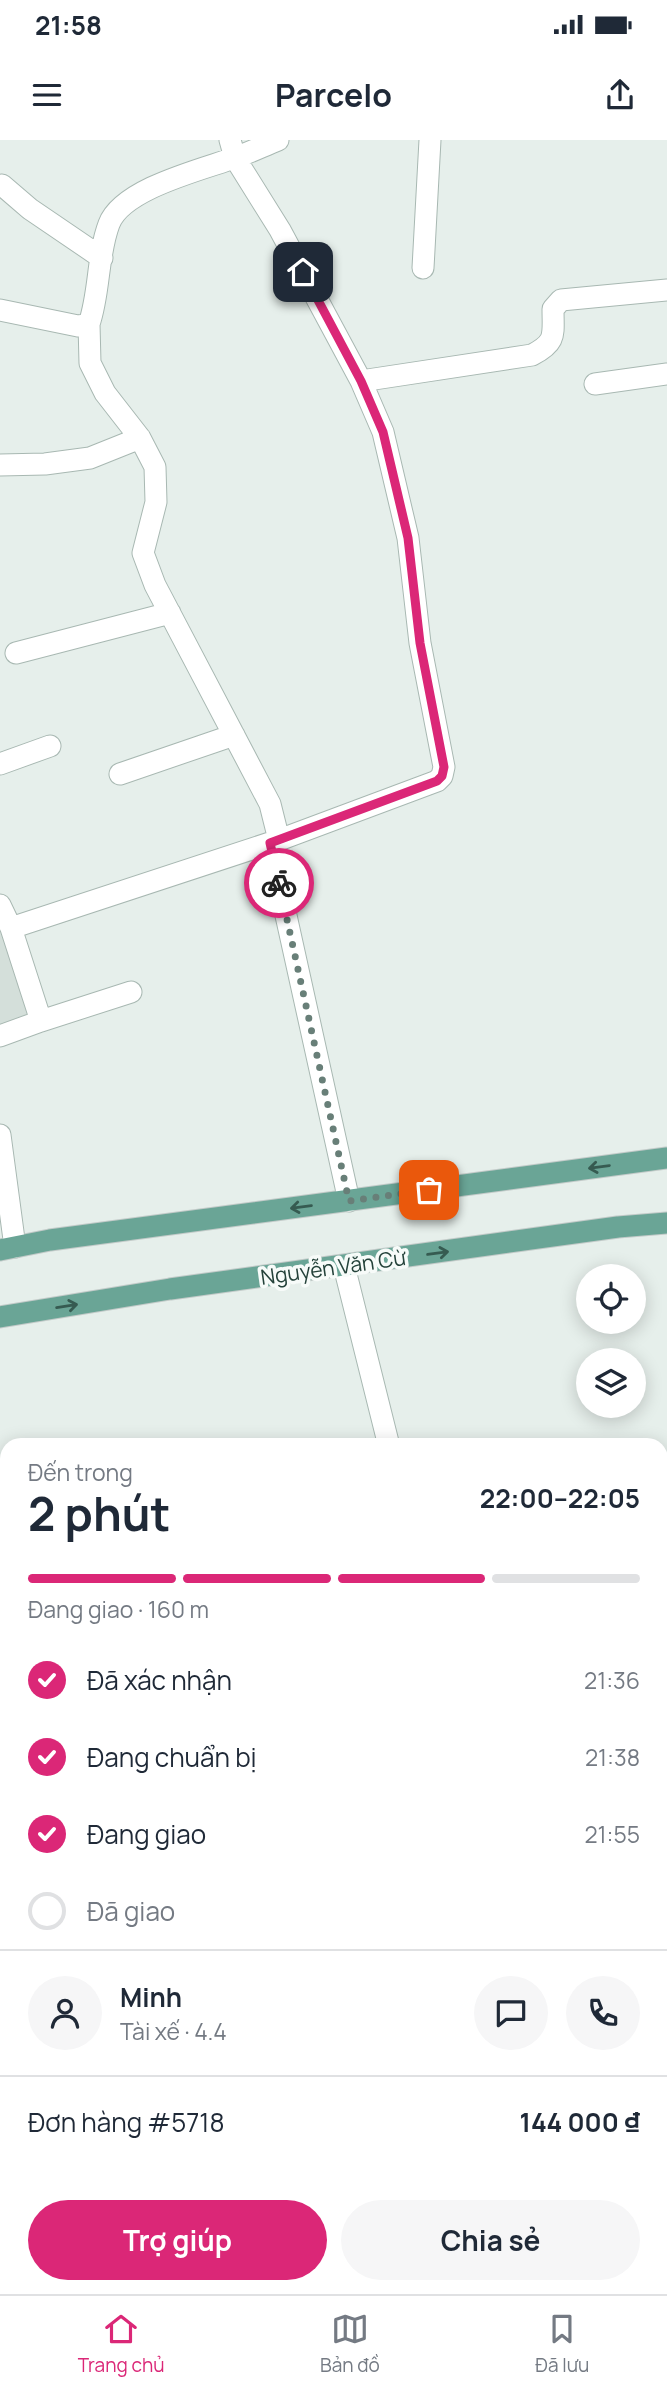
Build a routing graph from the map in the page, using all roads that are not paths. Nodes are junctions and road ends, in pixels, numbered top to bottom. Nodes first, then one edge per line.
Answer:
1 (278, 140) edge
2 (430, 140) edge
3 (232, 149) edge
4 (2, 185) dead end
5 (102, 258) junction
6 (423, 268) dead end
7 (667, 290) edge
8 (0, 310) edge
9 (89, 324) junction
10 (667, 374) edge
11 (361, 381) junction
12 (595, 384) dead end
13 (140, 438) junction
14 (0, 465) edge
15 (170, 613) junction
16 (16, 653) dead end
17 (234, 735) junction
18 (50, 746) dead end
19 (0, 764) edge
20 (121, 774) dead end
21 (275, 841) junction
22 (0, 905) edge
23 (11, 928) junction
24 (131, 992) dead end
25 (41, 1021) junction
26 (0, 1036) edge
27 (0, 1135) edge
28 (667, 1158) edge
29 (349, 1201) junction
30 (667, 1223) edge
31 (8, 1249) edge
32 (344, 1266) junction
33 (0, 1317) edge
34 (386, 1438) edge

1 - 3 street
2 - 6 street
3 - 5 street
3 - 11 street
4 - 5 street
5 - 9 street
7 - 11 street
8 - 9 street
9 - 13 street
10 - 12 street
11 - 21 street
13 - 14 street
13 - 15 street
15 - 16 street
15 - 17 street
17 - 20 street
17 - 21 street
18 - 19 street
21 - 23 street
21 - 29 street
22 - 23 street
23 - 25 street
24 - 25 street
25 - 26 street
27 - 31 street
28 -> 29 main road
29 -> 31 main road
32 -> 30 main road, Nguyễn Văn Cừ
33 -> 32 main road, Nguyễn Văn Cừ
32 - 34 street

